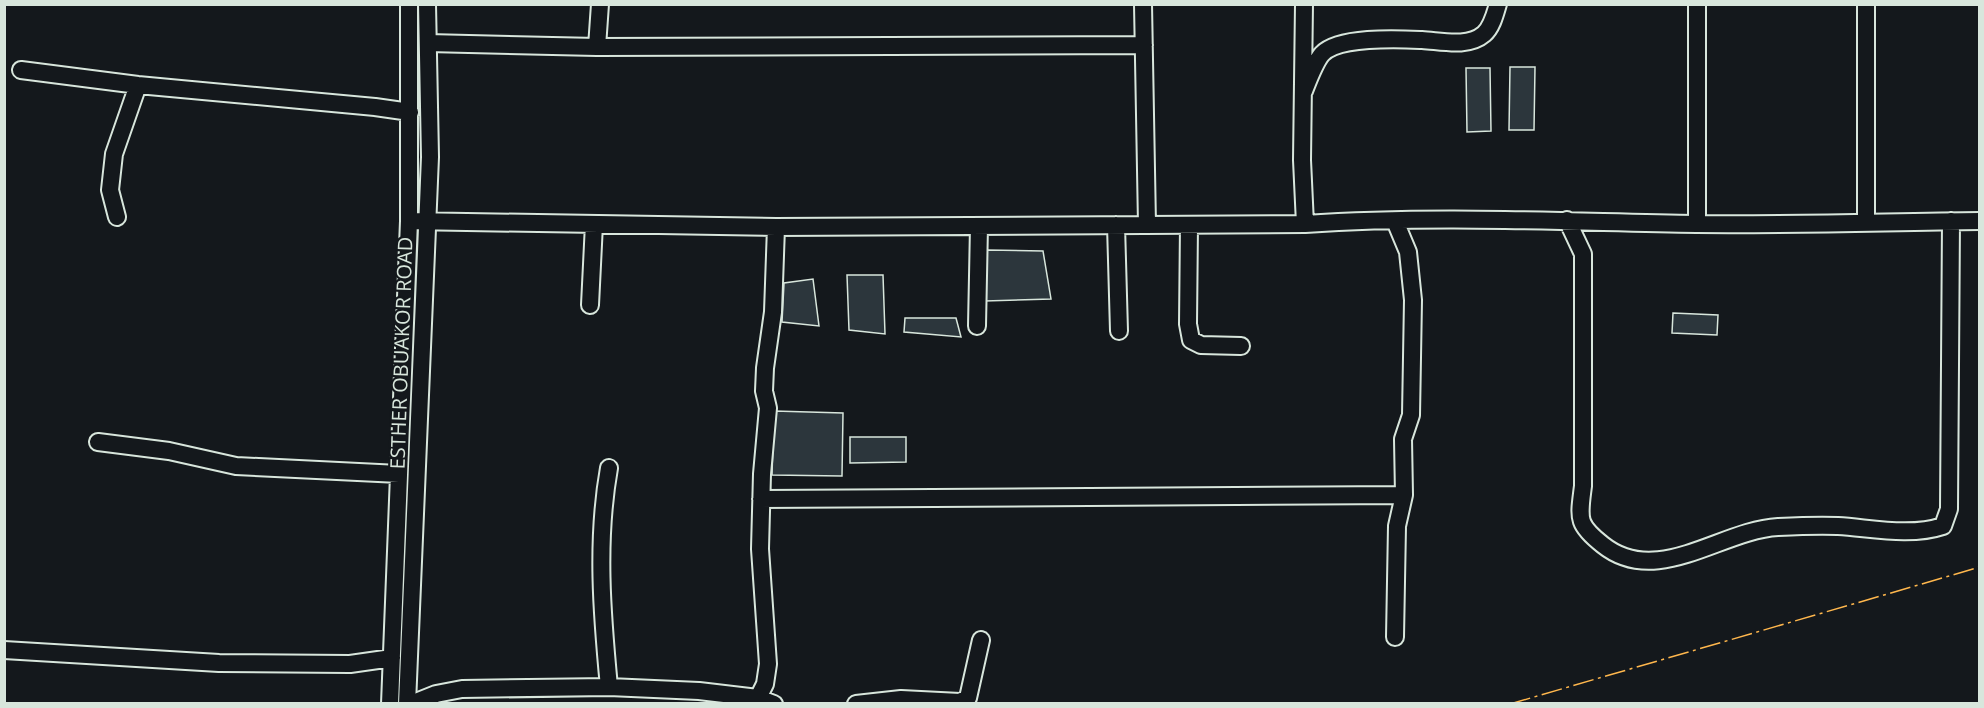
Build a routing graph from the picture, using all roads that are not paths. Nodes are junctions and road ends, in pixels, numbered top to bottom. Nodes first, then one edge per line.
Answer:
1 (409, 4) edge
2 (427, 4) edge
3 (600, 4) edge
4 (1143, 4) edge
5 (1304, 4) edge
6 (1498, 4) edge
7 (1697, 4) edge
8 (1866, 4) edge
9 (428, 43) junction
10 (1144, 45) junction
11 (597, 47) junction
12 (21, 70) dead end
13 (138, 85) junction
14 (1304, 92) junction
15 (410, 111) junction
16 (117, 217) dead end
17 (409, 220) junction
18 (1395, 220) junction
19 (1566, 220) junction
20 (427, 221) junction
21 (1951, 221) junction
22 (1980, 221) edge
23 (1866, 222) junction
24 (594, 224) junction
25 (1305, 224) junction
26 (1697, 224) junction
27 (1116, 225) junction
28 (1147, 225) junction
29 (1189, 225) junction
30 (979, 226) junction
31 (776, 227) junction
32 (590, 305) dead end
33 (977, 326) dead end
34 (1119, 332) dead end
35 (1241, 346) dead end
36 (98, 442) dead end
37 (609, 468) dead end
38 (399, 474) junction
39 (1404, 495) junction
40 (761, 499) junction
41 (1395, 637) dead end
42 (981, 640) dead end
43 (4, 650) edge
44 (392, 658) junction
45 (609, 687) junction
46 (766, 701) edge
47 (390, 704) edge
48 (409, 704) edge
49 (855, 704) edge

1 - 15 street, ESTHER OBUAKOR ROAD
2 - 9 street, ESTHER OBUAKOR ROAD
3 - 11 street
4 - 10 street
5 - 14 street
6 - 14 street
7 - 26 street
8 - 23 street
9 - 11 street
9 - 20 street, ESTHER OBUAKOR ROAD
10 - 11 street
10 - 28 street
12 - 13 street
13 - 15 street
13 - 16 street
14 - 25 street
15 - 17 street, ESTHER OBUAKOR ROAD
17 - 20 street
17 - 38 street, ESTHER OBUAKOR ROAD
18 - 19 street
18 - 25 street
18 - 39 street
19 - 21 street
19 - 26 street
20 - 24 street
20 - 48 street, ESTHER OBUAKOR ROAD
21 - 22 street
21 - 23 street
23 - 26 street
24 - 31 street
24 - 32 street
25 - 29 street
27 - 28 street
27 - 30 street
27 - 34 street
28 - 29 street
29 - 35 street
30 - 31 street
30 - 33 street
31 - 40 street
36 - 38 street
37 - 45 street
38 - 44 street, ESTHER OBUAKOR ROAD
39 - 40 street
39 - 41 street
40 - 46 street
42 - 49 street
43 - 44 street
44 - 47 street, ESTHER OBUAKOR ROAD
45 - 46 street
45 - 48 street

